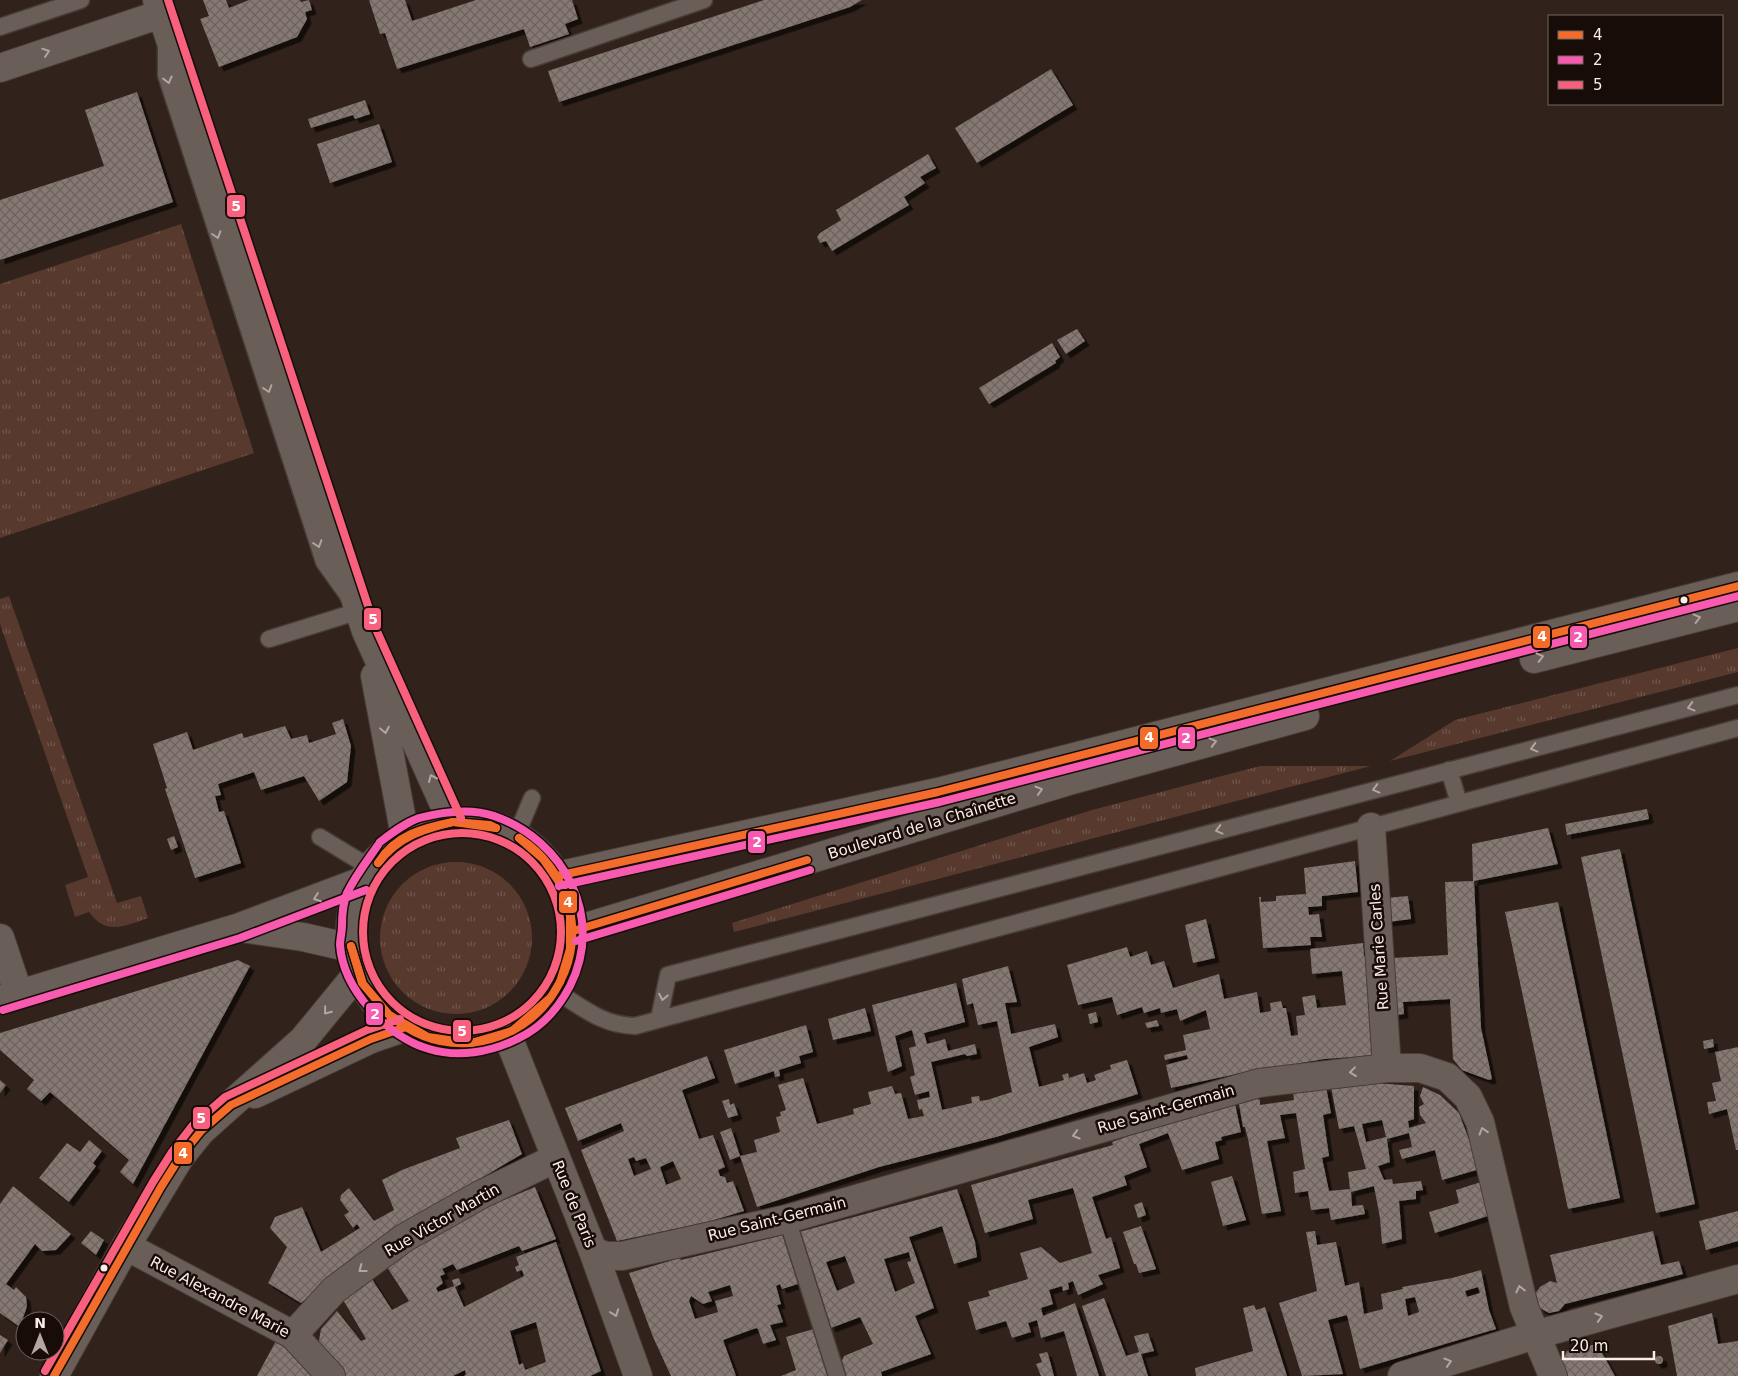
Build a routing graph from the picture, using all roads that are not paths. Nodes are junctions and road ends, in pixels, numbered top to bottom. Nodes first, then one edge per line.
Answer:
1 (81, 0) edge
2 (704, 0) edge
3 (161, 15) edge
4 (0, 27) edge
5 (531, 59) dead end
6 (0, 68) edge
7 (1738, 586) edge
8 (1738, 607) edge
9 (363, 621) junction
10 (269, 639) dead end
11 (1738, 694) edge
12 (1738, 728) edge
13 (1449, 770) junction
14 (532, 798) dead end
15 (1459, 802) junction
16 (452, 822) junction
17 (1370, 827) junction
18 (405, 836) junction
19 (516, 836) junction
20 (320, 837) dead end
21 (367, 874) junction
22 (557, 876) junction
23 (237, 928) junction
24 (573, 931) junction
25 (0, 938) edge
26 (354, 961) junction
27 (556, 991) junction
28 (10, 998) edge
29 (659, 1019) junction
30 (403, 1028) junction
31 (507, 1034) junction
32 (1387, 1068) junction
33 (231, 1104) junction
34 (556, 1158) junction
35 (787, 1219) junction
36 (126, 1246) junction
37 (593, 1251) junction
38 (622, 1256) junction
39 (1738, 1279) edge
40 (604, 1280) junction
41 (293, 1335) junction
42 (1535, 1335) junction
43 (54, 1376) edge
44 (331, 1376) edge
45 (638, 1376) edge
46 (837, 1376) edge
47 (1402, 1376) edge
48 (1553, 1376) edge

1 - 4 lane
2 - 5 lane
6 -> 3 main road
3 - 9 main road
7 - 22 main road
24 -> 8 main road, Boulevard de la Chaînette
9 - 10 lane
16 -> 9 main road
9 -> 18 main road
11 -> 13 lane
12 - 15 lane
13 - 15 lane
13 -> 29 lane
14 - 19 lane
15 - 17 lane
16 - 18 main road
16 - 19 main road
17 - 29 lane
17 - 32 main road, Rue Marie Carles
18 - 21 main road
19 - 22 main road
20 - 21 lane
21 -> 23 main road
21 - 26 main road
22 - 24 main road
23 - 26 main road
23 - 28 main road
24 - 27 main road
25 - 28 main road
26 - 30 main road
26 -> 33 main road
27 - 29 lane
27 - 31 main road
30 - 31 main road
30 - 33 main road
31 - 34 main road, Rue de Paris
32 -> 35 main road, Rue Saint-Germain
42 -> 32 main road, Rue Saint-Germain
33 - 36 main road
34 - 37 main road, Rue de Paris
34 -> 41 main road, Rue Victor Martin
35 - 38 main road, Rue Saint-Germain
35 - 46 lane
36 - 41 main road, Rue Alexandre Marie
36 - 43 main road
37 - 38 main road, Rue Saint-Germain
37 - 40 main road, Rue de Paris
38 - 40 main road
42 -> 39 main road
40 -> 45 main road, Rue de Paris
41 - 44 main road, Rue Alexandre Marie
47 -> 42 main road
42 - 48 main road, Rue Saint-Germain

